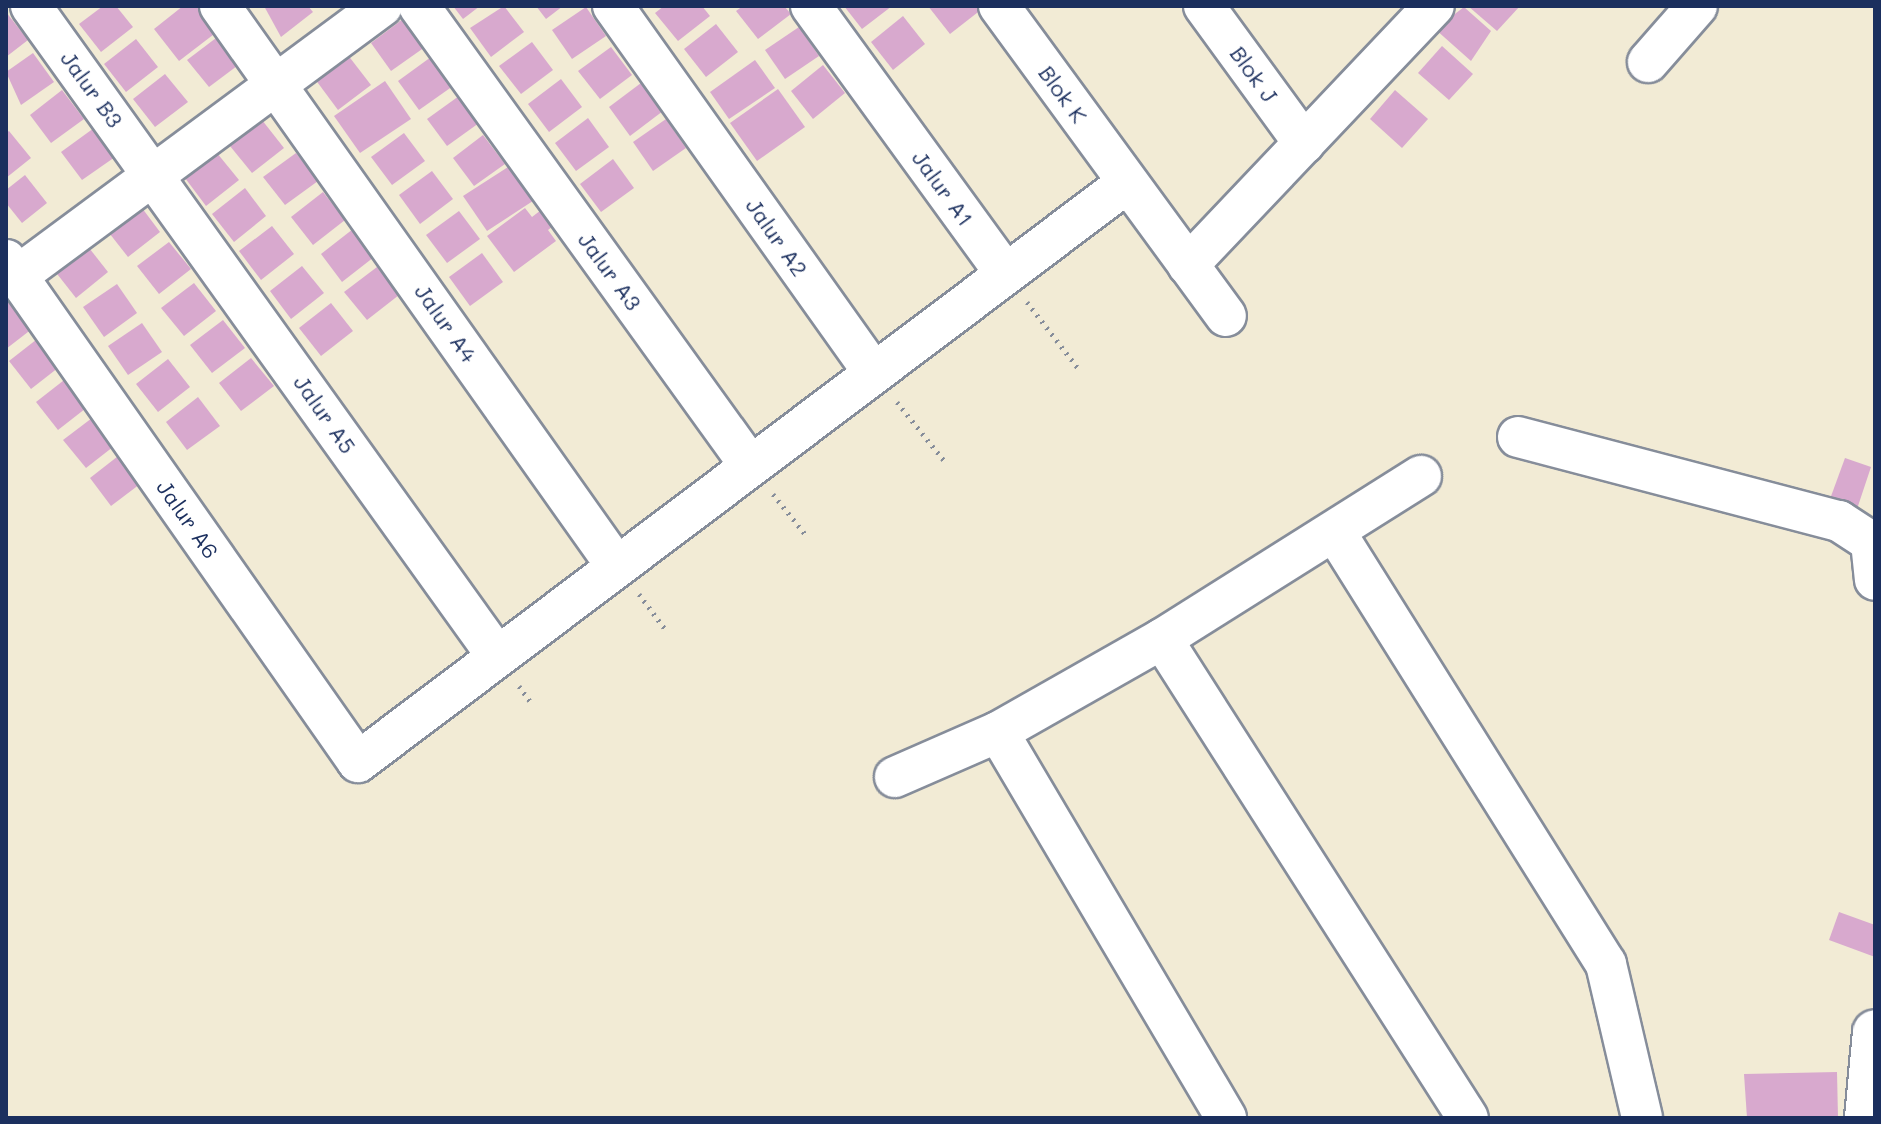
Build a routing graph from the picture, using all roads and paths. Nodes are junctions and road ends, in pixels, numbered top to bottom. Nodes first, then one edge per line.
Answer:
1 (31, 6) edge
2 (220, 6) edge
3 (382, 6) edge
4 (419, 6) edge
5 (613, 6) edge
6 (811, 6) edge
7 (999, 6) edge
8 (1204, 6) edge
9 (1697, 6) edge
10 (1417, 12) edge
11 (1648, 62) dead end
12 (276, 82) junction
13 (1304, 143) junction
14 (153, 173) junction
15 (1127, 183) junction
16 (1188, 265) junction
17 (12, 268) edge
18 (1005, 273) junction
19 (1226, 316) dead end
20 (1078, 368) dead end
21 (873, 372) junction
22 (1518, 437) dead end
23 (946, 463) dead end
24 (749, 464) junction
25 (1421, 476) dead end
26 (1335, 532) junction
27 (805, 534) dead end
28 (615, 564) junction
29 (1875, 580) edge
30 (1162, 639) junction
31 (497, 656) junction
32 (998, 732) junction
33 (895, 777) dead end
34 (1875, 1032) edge
35 (1870, 1108) edge
36 (1226, 1118) edge
37 (1468, 1118) edge
38 (1642, 1118) edge

1 - 14 street, Jalur B3
2 - 12 street, Jalur A4
3 - 12 street
4 - 24 street, Jalur A3
5 - 21 street, Jalur A2
6 - 18 street, Jalur A1
7 - 15 street, Blok K
8 - 13 street, Blok J
9 - 11 street
10 - 13 street
12 - 14 street
12 - 28 street, Jalur A4
13 - 16 street
14 - 17 street
14 - 31 street, Jalur A5
15 - 16 street, Blok K
15 - 18 street
16 - 19 street, Blok K
17 - 31 street, Jalur A6
18 - 20 path
18 - 21 street
21 - 23 path
21 - 24 street
22 - 29 street
24 - 27 path
24 - 28 street
25 - 26 street
26 - 30 street
26 - 38 street
28 - 31 street
30 - 32 street
30 - 37 street
32 - 33 street
32 - 36 street
34 - 35 main road

